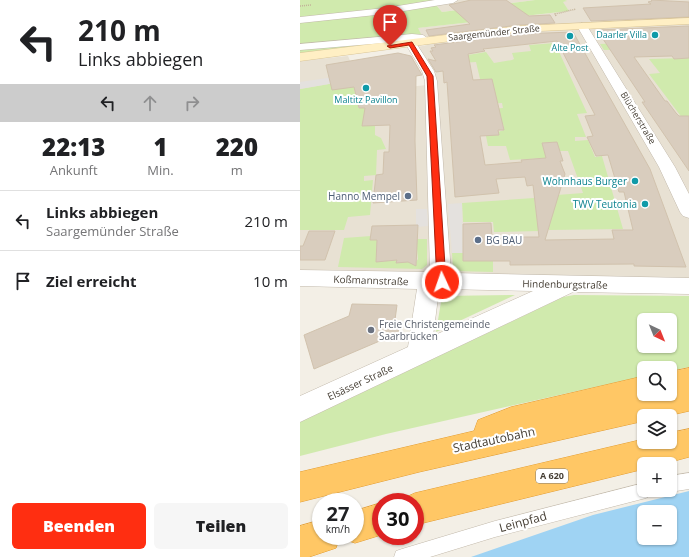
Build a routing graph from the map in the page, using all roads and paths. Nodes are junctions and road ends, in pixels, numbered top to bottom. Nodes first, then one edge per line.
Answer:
1 (453, 0) edge
2 (300, 20) edge
3 (689, 21) edge
4 (582, 26) junction
5 (417, 42) junction
6 (300, 47) edge
7 (300, 57) edge
8 (689, 212) edge
9 (300, 278) edge
10 (435, 282) junction
11 (569, 284) junction
12 (689, 286) edge
13 (419, 354) junction
14 (689, 380) edge
15 (677, 383) edge
16 (637, 392) edge
17 (689, 398) edge
18 (300, 409) edge
19 (689, 443) edge
20 (419, 457) junction
21 (689, 481) edge
22 (677, 483) edge
23 (300, 487) edge
24 (637, 492) edge
25 (424, 507) edge
26 (312, 540) edge
27 (300, 543) edge
28 (402, 557) edge

1 - 2 street
3 - 4 street, Saargemünder Straße
4 - 5 street, Saargemünder Straße
4 - 8 street, Blücherstraße
5 - 6 street
5 - 7 street, Saargemünder Straße
5 - 10 street
9 - 10 street, Koßmannstraße
10 - 11 street, Hindenburgstraße
10 - 13 street
11 - 12 street, Hindenburgstraße
11 - 13 street, Elsässer Straße
13 - 18 street, Elsässer Straße
14 - 15 highway
16 - 20 highway
17 - 20 highway, Stadtautobahn
19 - 25 highway, A 620
20 - 23 highway, Stadtautobahn
21 - 22 lane
24 - 28 lane, Leinpfad
26 - 27 highway

